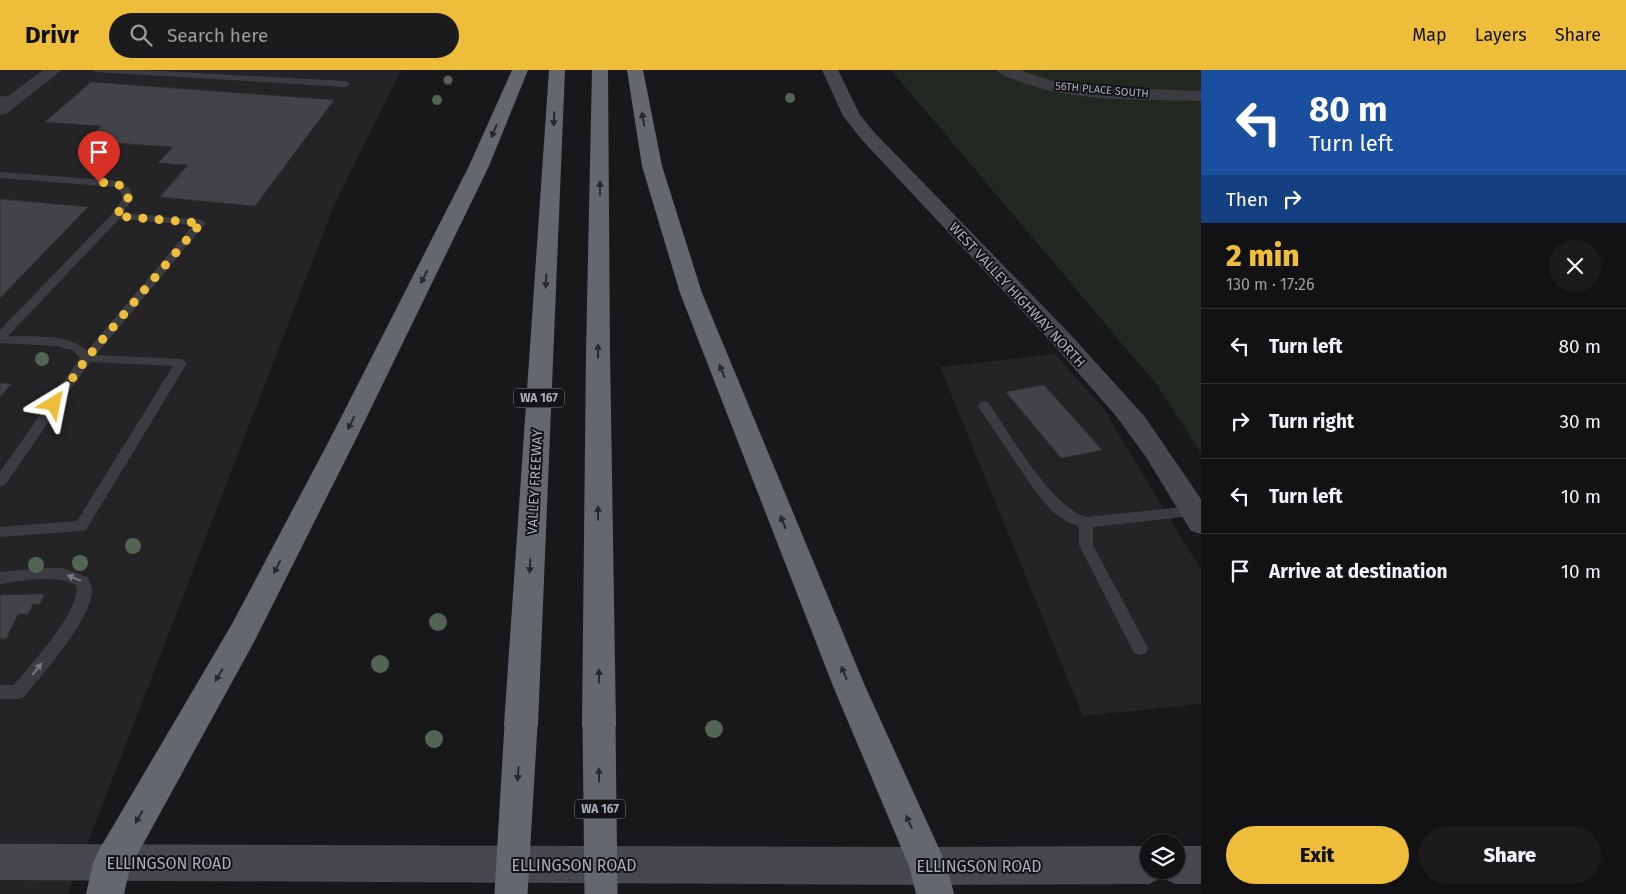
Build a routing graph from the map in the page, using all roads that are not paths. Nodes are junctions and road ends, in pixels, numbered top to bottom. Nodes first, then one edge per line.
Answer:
1 (54, 70) edge
2 (96, 70) edge
3 (520, 70) edge
4 (557, 70) edge
5 (600, 70) edge
6 (635, 70) edge
7 (830, 70) edge
8 (1005, 70) edge
9 (346, 84) dead end
10 (1201, 96) edge
11 (4, 103) edge
12 (0, 174) edge
13 (116, 216) junction
14 (0, 338) edge
15 (87, 358) junction
16 (983, 405) dead end
17 (0, 482) edge
18 (1197, 517) edge
19 (1086, 522) junction
20 (0, 532) edge
21 (0, 578) edge
22 (1140, 648) dead end
23 (0, 692) edge
24 (0, 862) edge
25 (1185, 865) edge
26 (1201, 865) edge
27 (1140, 866) edge
28 (109, 878) edge
29 (932, 880) edge
30 (511, 894) edge
31 (601, 894) edge

1 - 11 street
2 - 9 lane
3 -> 28 highway
4 -> 30 highway, VALLEY FREEWAY / WA 167, bridge
31 -> 5 highway, WA 167, bridge
29 -> 6 highway
7 - 18 main road, WEST VALLEY HIGHWAY NORTH
8 - 10 street, 56TH PLACE SOUTH
12 - 13 lane
13 - 14 lane
13 - 15 lane
14 - 15 lane
15 - 17 lane
15 - 20 lane
16 - 19 lane
18 - 19 lane
19 - 22 lane
23 -> 21 lane
24 - 28 main road, ELLINGSON ROAD
25 - 26 main road
27 - 29 main road, ELLINGSON ROAD
28 - 29 main road, ELLINGSON ROAD

